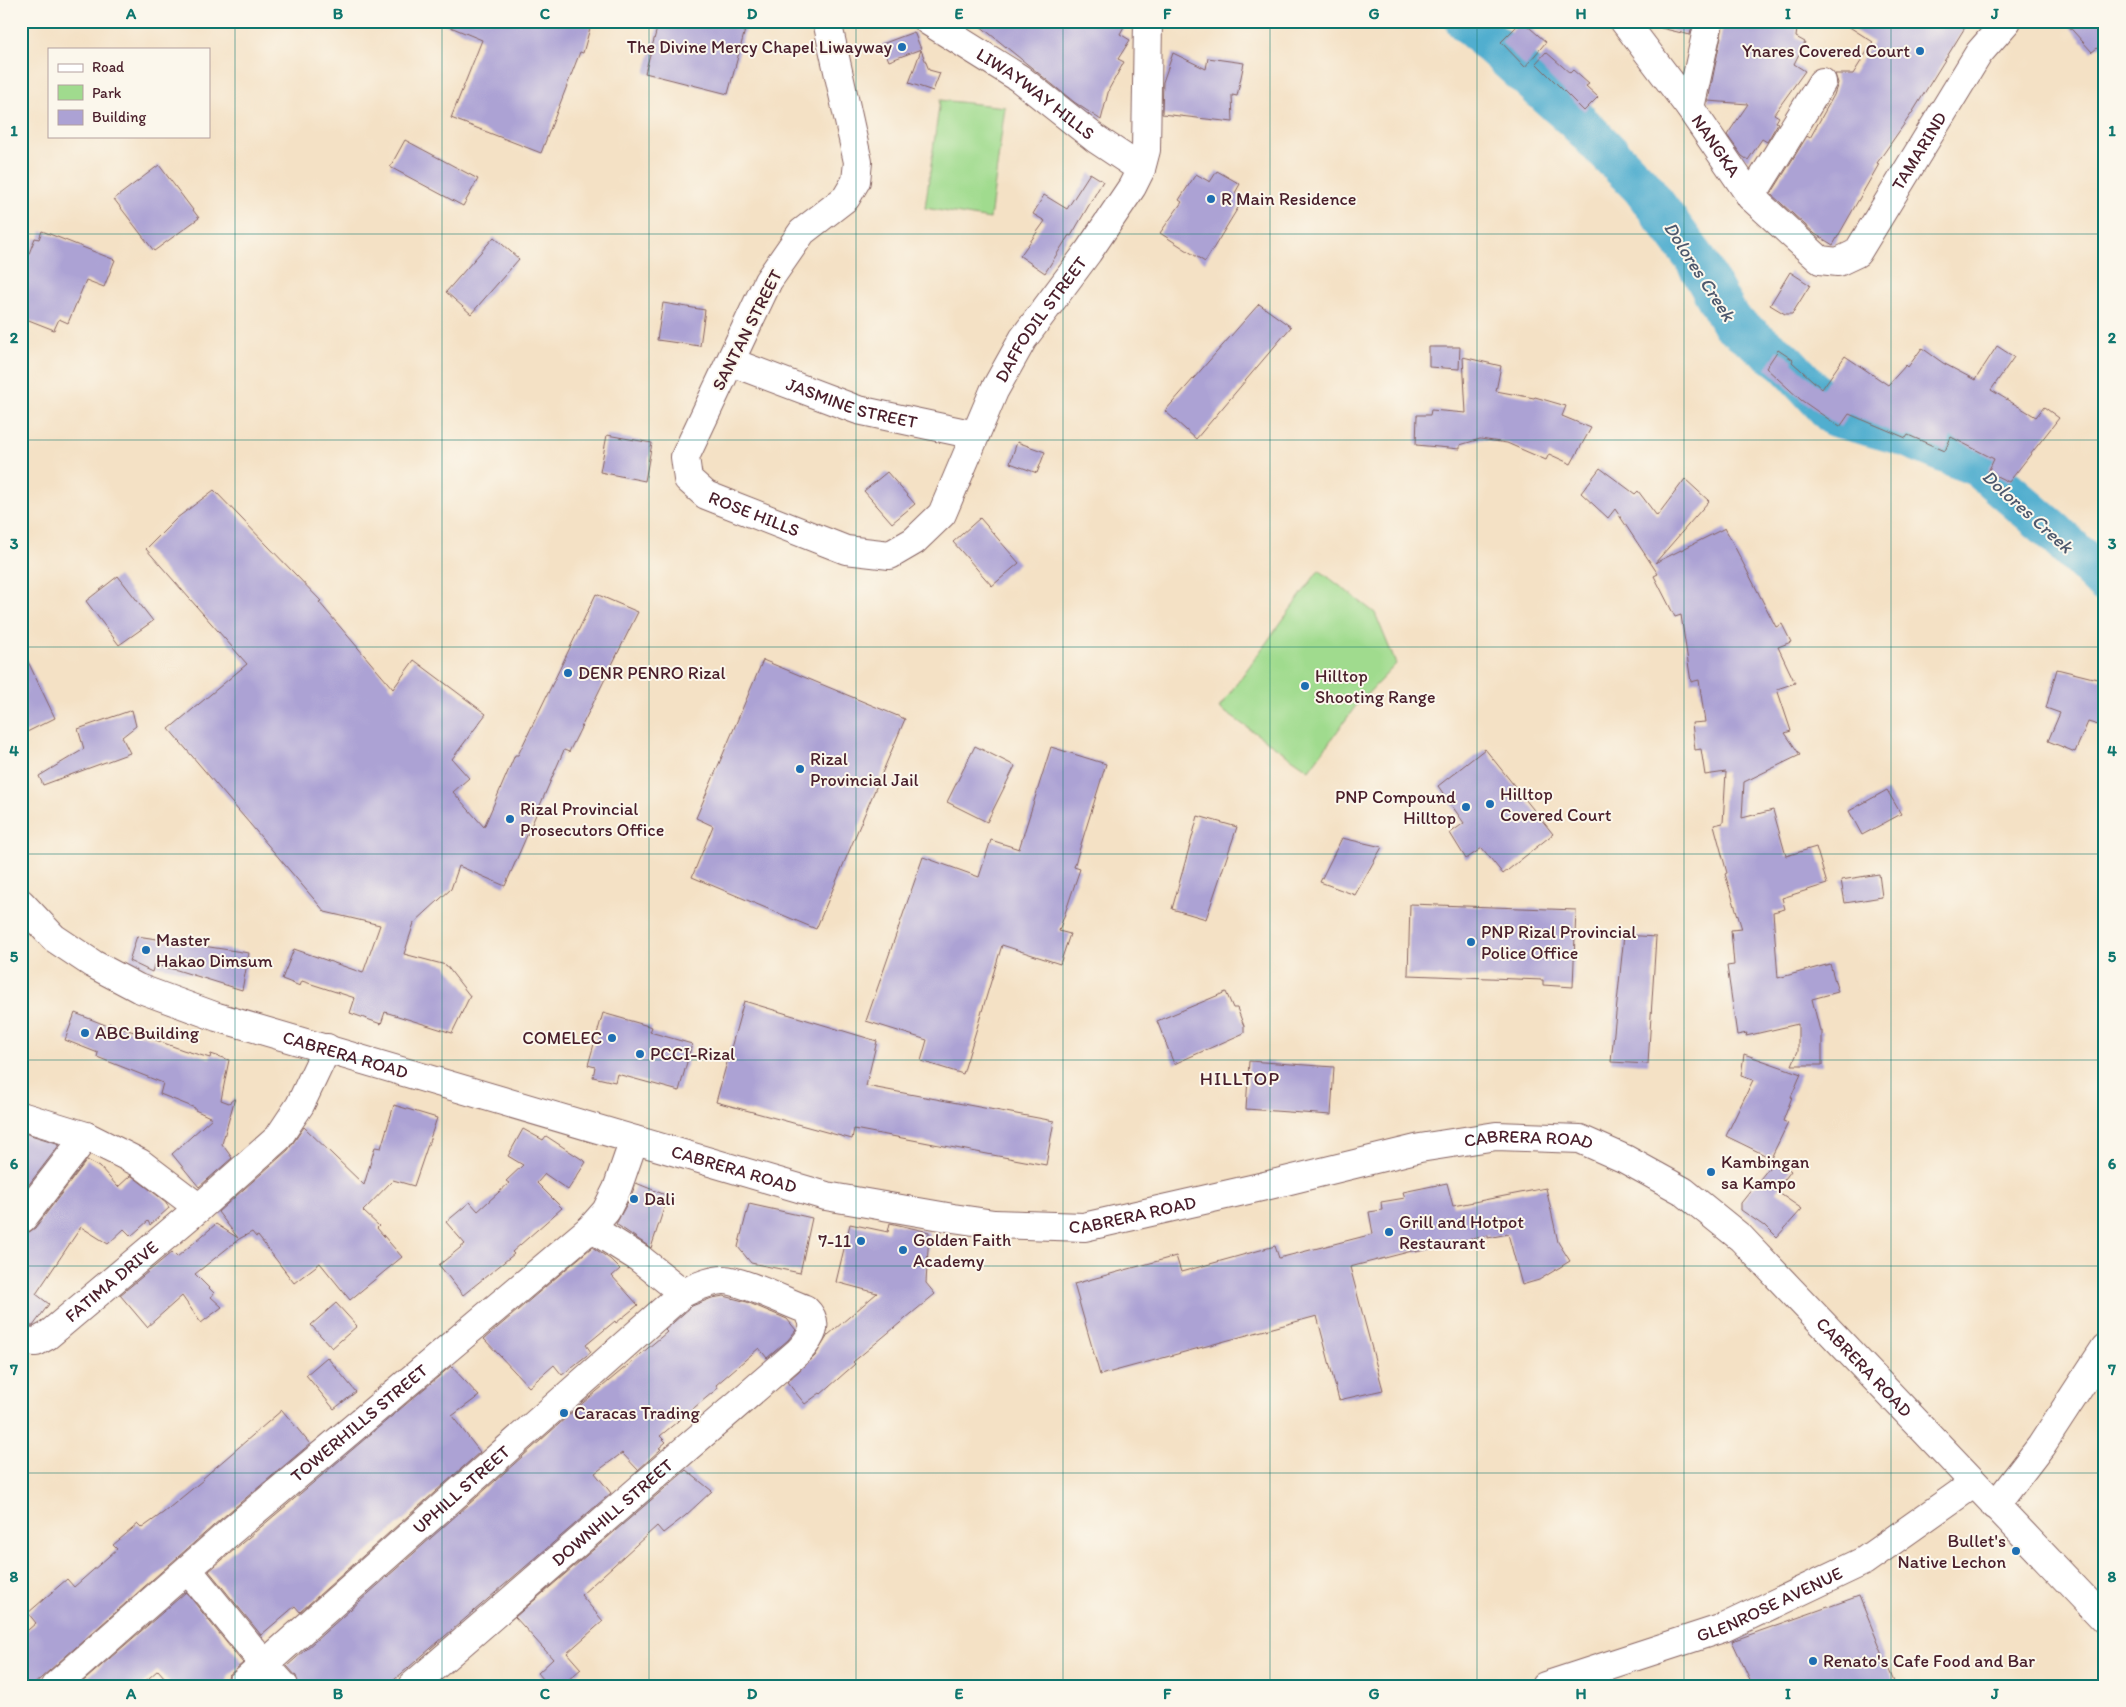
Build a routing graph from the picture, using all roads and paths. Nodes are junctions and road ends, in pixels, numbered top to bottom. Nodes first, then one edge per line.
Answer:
1 (827, 21) edge
2 (928, 21) edge
3 (1148, 21) edge
4 (1624, 21) edge
5 (1709, 21) edge
6 (2007, 21) edge
7 (1822, 82) dead end
8 (1690, 108) junction
9 (1142, 169) junction
10 (1751, 197) junction
11 (1820, 260) joint
12 (731, 362) junction
13 (975, 435) junction
14 (685, 457) joint
15 (846, 550) joint
16 (21, 902) edge
17 (327, 1048) junction
18 (21, 1116) edge
19 (86, 1136) junction
20 (634, 1140) junction
21 (199, 1208) junction
22 (23, 1218) dead end
23 (591, 1228) junction
24 (683, 1293) junction
25 (812, 1337) joint
26 (21, 1342) edge
27 (2105, 1348) edge
28 (1973, 1484) junction
29 (1995, 1506) junction
30 (188, 1570) junction
31 (2105, 1620) edge
32 (265, 1665) junction
33 (55, 1686) edge
34 (240, 1686) edge
35 (284, 1686) edge
36 (412, 1686) edge
37 (1545, 1686) edge

1 - 12 street, SANTAN STREET
2 - 9 street, LIWAYWAY HILLS
3 - 9 street, DAFFODIL STREET
4 - 8 street, NANGKA
5 - 8 street
6 - 11 street, TAMARIND
7 - 10 street
8 - 10 street, NANGKA
9 - 13 street, DAFFODIL STREET
10 - 11 street, NANGKA
12 - 13 street, JASMINE STREET
12 - 14 street, SANTAN STREET
13 - 15 street, DAFFODIL STREET
14 - 15 street, ROSE HILLS
16 - 17 street, CABRERA ROAD
17 - 20 street, CABRERA ROAD
17 - 21 street, FATIMA DRIVE
18 - 19 street
19 - 21 street
19 - 22 street
20 - 23 street, TOWERHILLS STREET
20 - 28 street, CABRERA ROAD
21 - 26 street, FATIMA DRIVE
23 - 24 street
23 - 30 street, TOWERHILLS STREET
24 - 25 street, UPHILL STREET
24 - 32 street, UPHILL STREET
25 - 36 street, DOWNHILL STREET
27 - 29 street
28 - 29 street, CABRERA ROAD
28 - 37 street, GLENROSE AVENUE
29 - 31 street, CABRERA ROAD
30 - 32 street
30 - 33 street, TOWERHILLS STREET
32 - 34 street, UPHILL STREET
32 - 35 street

